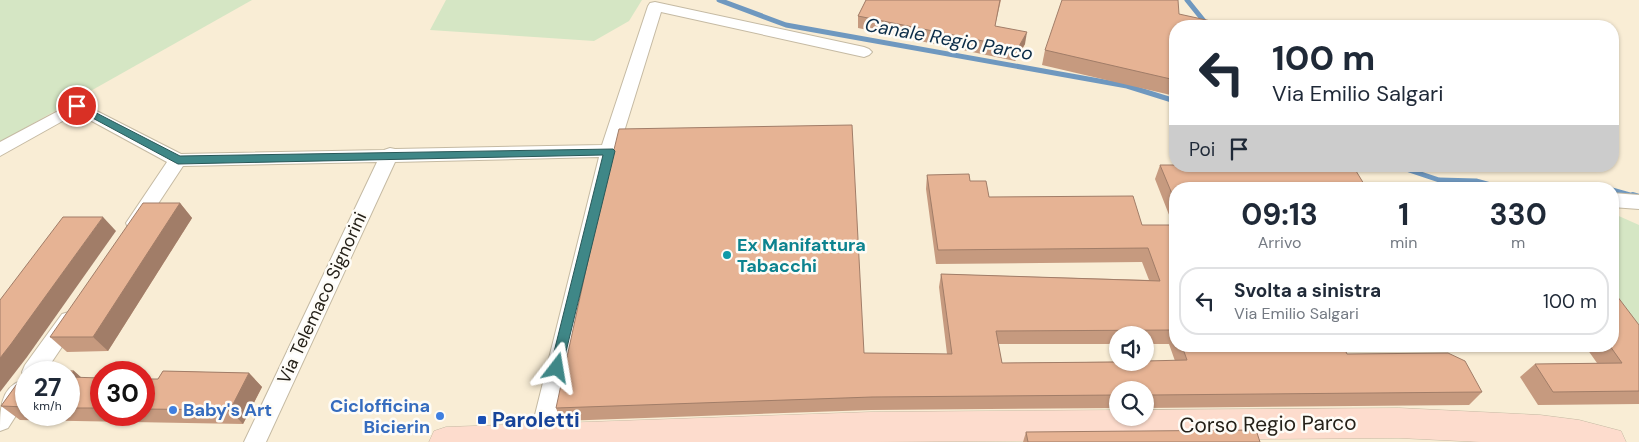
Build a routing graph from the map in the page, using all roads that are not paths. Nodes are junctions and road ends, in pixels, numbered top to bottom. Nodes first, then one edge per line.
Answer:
1 (864, 52) dead end
2 (0, 150) edge
3 (609, 151) junction
4 (390, 154) junction
5 (178, 160) junction
6 (1619, 201) edge
7 (1639, 202) edge
8 (126, 237) edge
9 (77, 308) edge
10 (41, 361) edge
11 (15, 398) edge
12 (0, 421) edge
13 (1404, 432) edge
14 (540, 439) junction
15 (594, 439) edge
16 (254, 442) edge
17 (446, 442) edge
18 (1609, 442) edge

1 - 3 street
2 - 5 street
3 - 4 street
3 - 14 street
4 - 5 street
4 - 16 street, Via Telemaco Signorini
5 - 8 street
6 - 7 street
9 - 10 street
11 - 12 street
13 - 15 street, Corso Regio Parco
13 - 18 street, Corso Regio Parco
14 - 15 street, Corso Regio Parco
14 - 17 street, Corso Regio Parco

